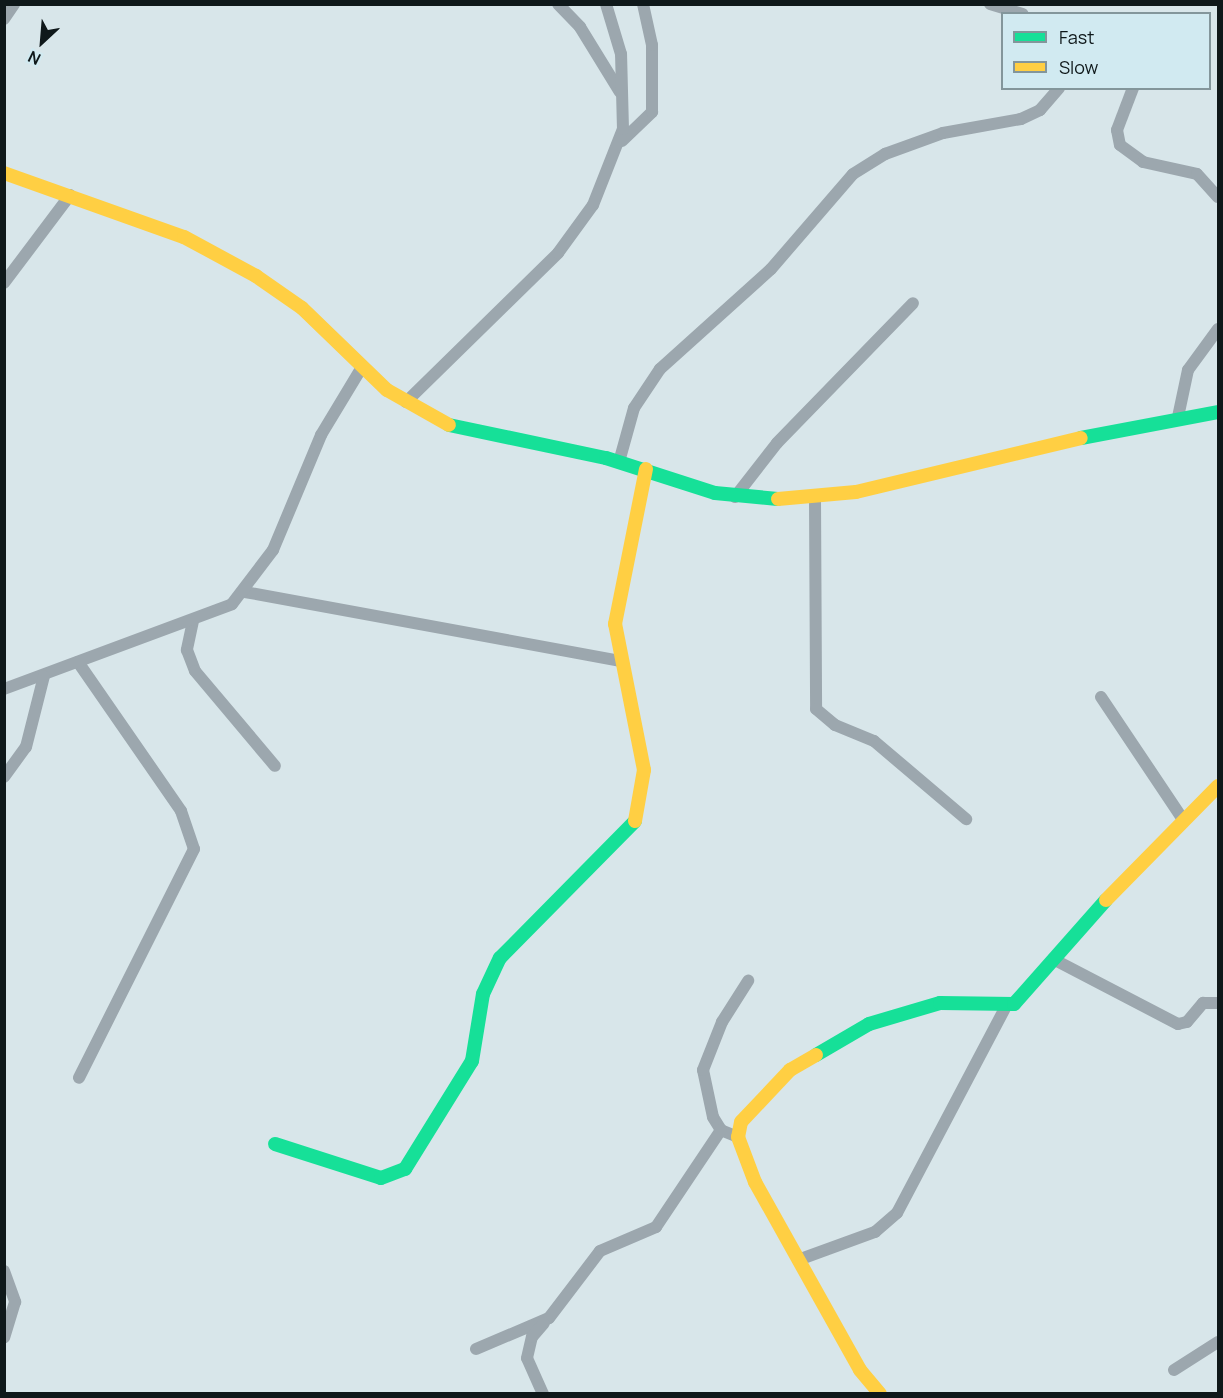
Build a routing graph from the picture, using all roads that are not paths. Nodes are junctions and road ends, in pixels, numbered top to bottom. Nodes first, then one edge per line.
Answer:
1 (14, 4) edge
2 (558, 4) edge
3 (606, 4) edge
4 (643, 4) edge
5 (990, 4) edge
6 (1016, 12) edge
7 (4, 18) edge
8 (1057, 90) edge
9 (1132, 90) edge
10 (621, 93) junction
11 (622, 141) junction
12 (4, 173) edge
13 (70, 195) junction
14 (1218, 197) edge
15 (4, 283) edge
16 (913, 303) dead end
17 (1218, 329) edge
18 (362, 367) junction
19 (406, 402) junction
20 (1218, 412) edge
21 (1178, 417) junction
22 (619, 462) junction
23 (646, 469) junction
24 (735, 497) junction
25 (815, 499) junction
26 (245, 592) junction
27 (193, 621) junction
28 (620, 661) junction
29 (78, 662) junction
30 (44, 676) junction
31 (4, 688) edge
32 (1101, 697) dead end
33 (275, 766) dead end
34 (4, 777) edge
35 (1218, 786) edge
36 (966, 819) dead end
37 (1184, 821) junction
38 (1053, 959) junction
39 (748, 981) dead end
40 (1218, 1003) edge
41 (1006, 1006) junction
42 (79, 1078) dead end
43 (721, 1130) junction
44 (738, 1137) junction
45 (275, 1144) dead end
46 (798, 1260) junction
47 (4, 1271) edge
48 (549, 1318) junction
49 (4, 1337) edge
50 (1218, 1342) edge
51 (476, 1349) dead end
52 (1174, 1370) dead end
53 (543, 1394) edge
54 (880, 1394) edge

1 - 7 street
2 - 10 street
3 - 10 street
4 - 11 street
5 - 6 street
8 - 22 street
9 - 14 street
10 - 11 street
11 - 19 street
12 - 13 street
13 - 15 street
13 - 18 street
16 - 24 street
17 - 21 street
18 - 19 street
18 - 26 street
19 - 22 street
20 - 21 street
21 - 25 street
22 - 23 street
23 - 24 street
23 - 28 street
24 - 25 street
25 - 36 street
26 - 27 street
26 - 28 street
27 - 29 street
27 - 33 street
28 - 45 street
29 - 30 street
29 - 42 street
30 - 31 street
30 - 34 street
32 - 37 street
35 - 37 street
37 - 38 street
38 - 40 street
38 - 41 street
39 - 43 street
41 - 44 street
41 - 46 street
43 - 44 street
43 - 48 street
44 - 46 street
46 - 54 street
47 - 49 street
48 - 51 street
48 - 53 street
50 - 52 street

